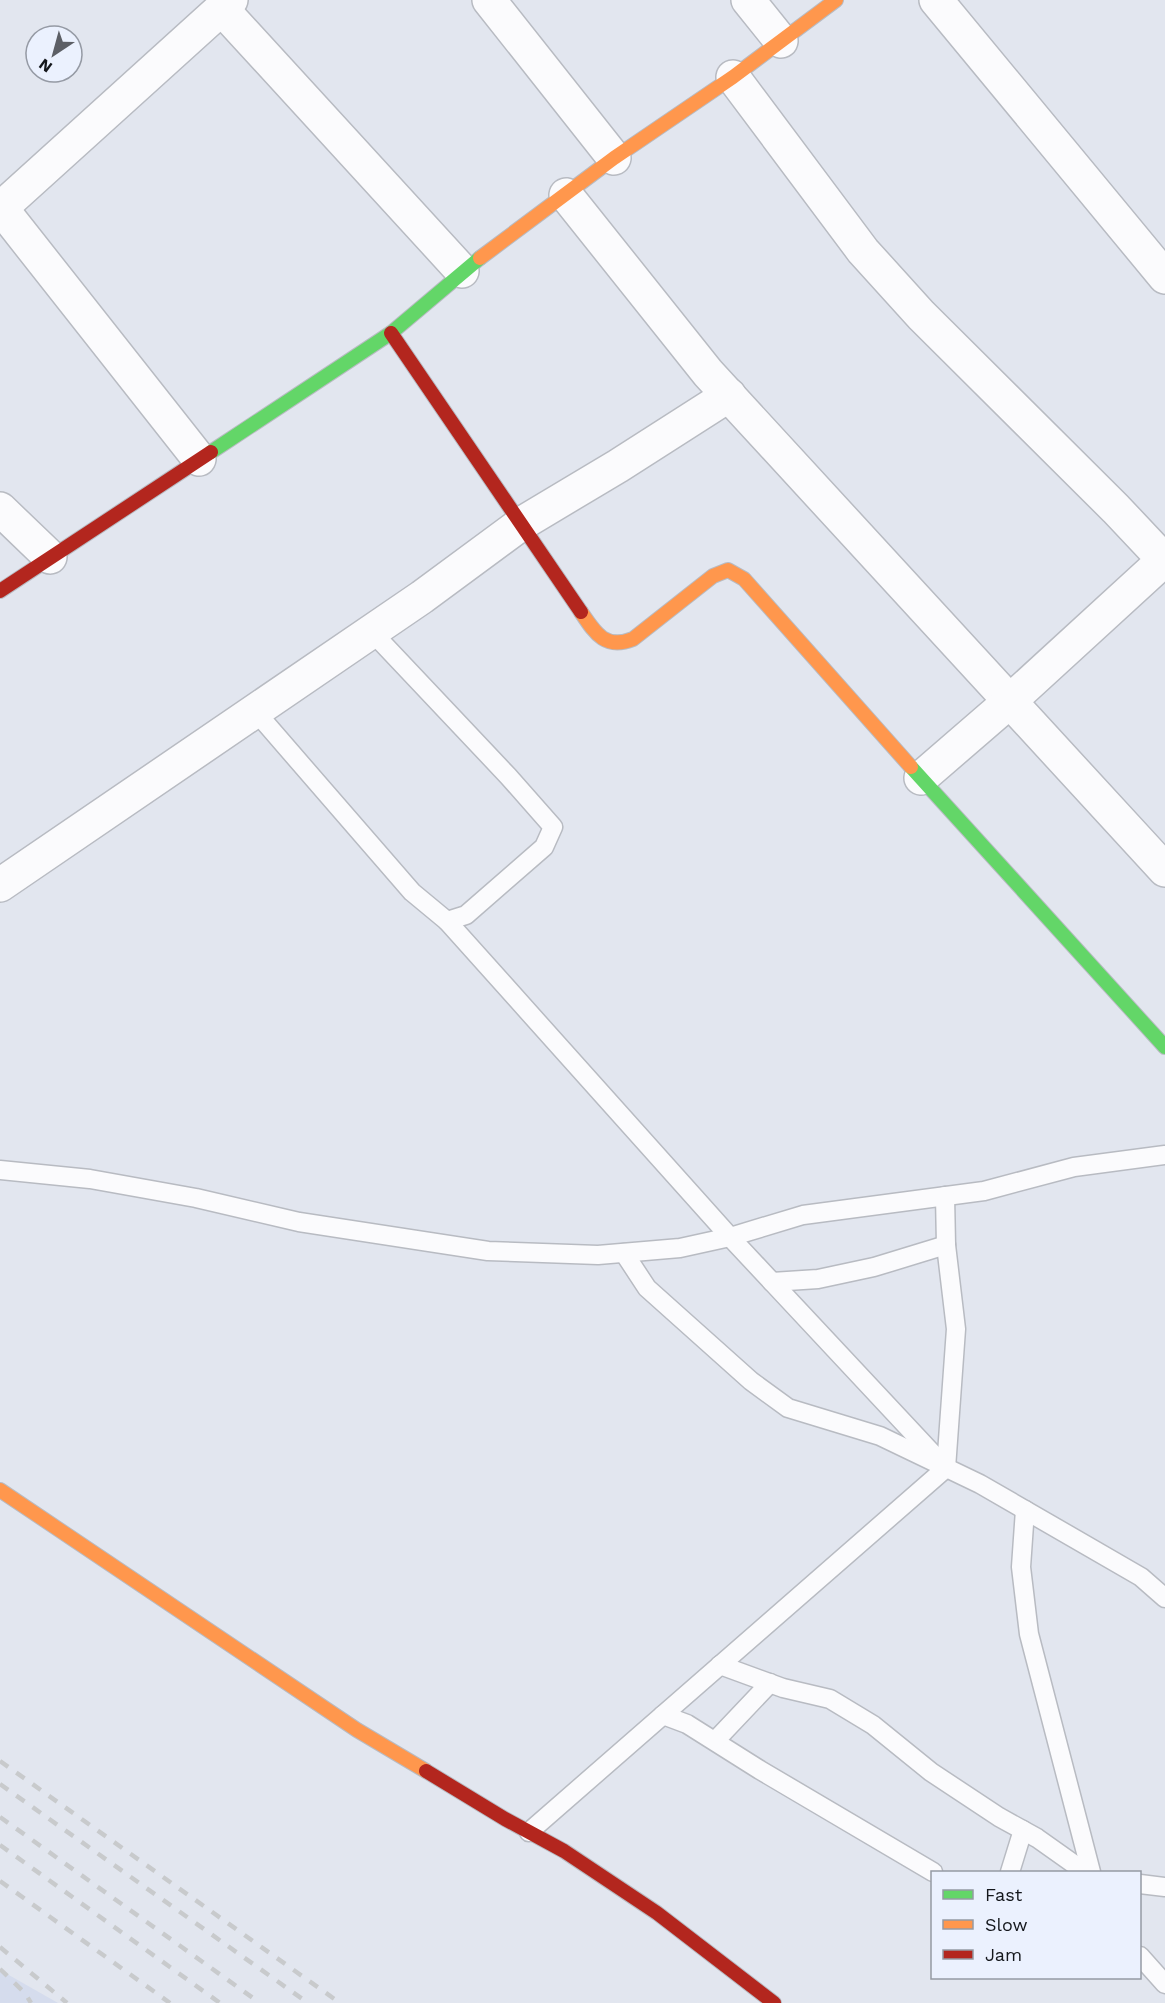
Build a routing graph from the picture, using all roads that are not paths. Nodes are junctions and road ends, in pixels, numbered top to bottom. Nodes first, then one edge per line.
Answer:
1 (489, 0) edge
2 (748, 0) edge
3 (836, 0) edge
4 (936, 0) edge
5 (226, 4) edge
6 (781, 41) junction
7 (733, 77) junction
8 (614, 158) junction
9 (566, 195) junction
10 (1, 208) edge
11 (462, 271) junction
12 (1165, 277) edge
13 (391, 333) junction
14 (729, 395) junction
15 (199, 459) junction
16 (0, 509) edge
17 (521, 524) junction
18 (50, 557) junction
19 (1165, 561) edge
20 (0, 591) edge
21 (372, 632) junction
22 (1010, 701) junction
23 (255, 711) junction
24 (921, 778) junction
25 (1165, 870) edge
26 (0, 885) edge
27 (447, 921) junction
28 (1165, 1047) edge
29 (1165, 1155) edge
30 (0, 1170) edge
31 (945, 1196) junction
32 (730, 1237) junction
33 (946, 1245) junction
34 (624, 1253) junction
35 (772, 1282) junction
36 (946, 1468) junction
37 (0, 1490) edge
38 (1025, 1510) junction
39 (1165, 1598) edge
40 (720, 1665) junction
41 (770, 1683) junction
42 (663, 1715) junction
43 (715, 1740) junction
44 (1023, 1830) junction
45 (529, 1832) junction
46 (931, 1871) edge
47 (1010, 1871) edge
48 (1084, 1871) edge
49 (1092, 1871) edge
50 (1141, 1884) edge
51 (1165, 1887) edge
52 (1141, 1957) edge
53 (1165, 1984) edge
54 (774, 2003) edge

1 - 8 street
2 - 6 street
3 - 6 street
4 - 12 street
5 - 10 street
5 - 11 street
6 - 7 street
7 - 8 street
7 - 19 street
8 - 9 street
9 - 11 street
9 - 14 street
10 - 15 street
11 - 13 street
13 - 15 street
13 - 17 street
14 - 17 street
14 - 22 street
15 - 18 street
16 - 18 street
17 - 21 street
17 - 24 street
18 - 20 street
19 - 22 street
21 - 23 street
21 - 27 lane
22 - 24 street
22 - 25 street
23 - 26 street
23 - 27 lane
24 - 28 street
27 - 32 lane
29 - 31 lane
30 - 34 lane
31 - 32 lane
31 - 33 lane
32 - 34 lane
32 - 35 lane
33 - 35 lane
33 - 36 lane
34 - 36 lane
35 - 36 lane
36 - 38 lane
36 - 40 lane
37 - 45 street
38 - 39 lane
38 - 49 lane
40 - 41 lane
40 - 42 lane
41 - 43 lane
41 - 44 lane
42 - 43 lane
42 - 45 lane
43 - 46 lane
44 - 47 lane
44 - 48 lane
45 - 54 street
50 - 51 lane
52 - 53 lane

